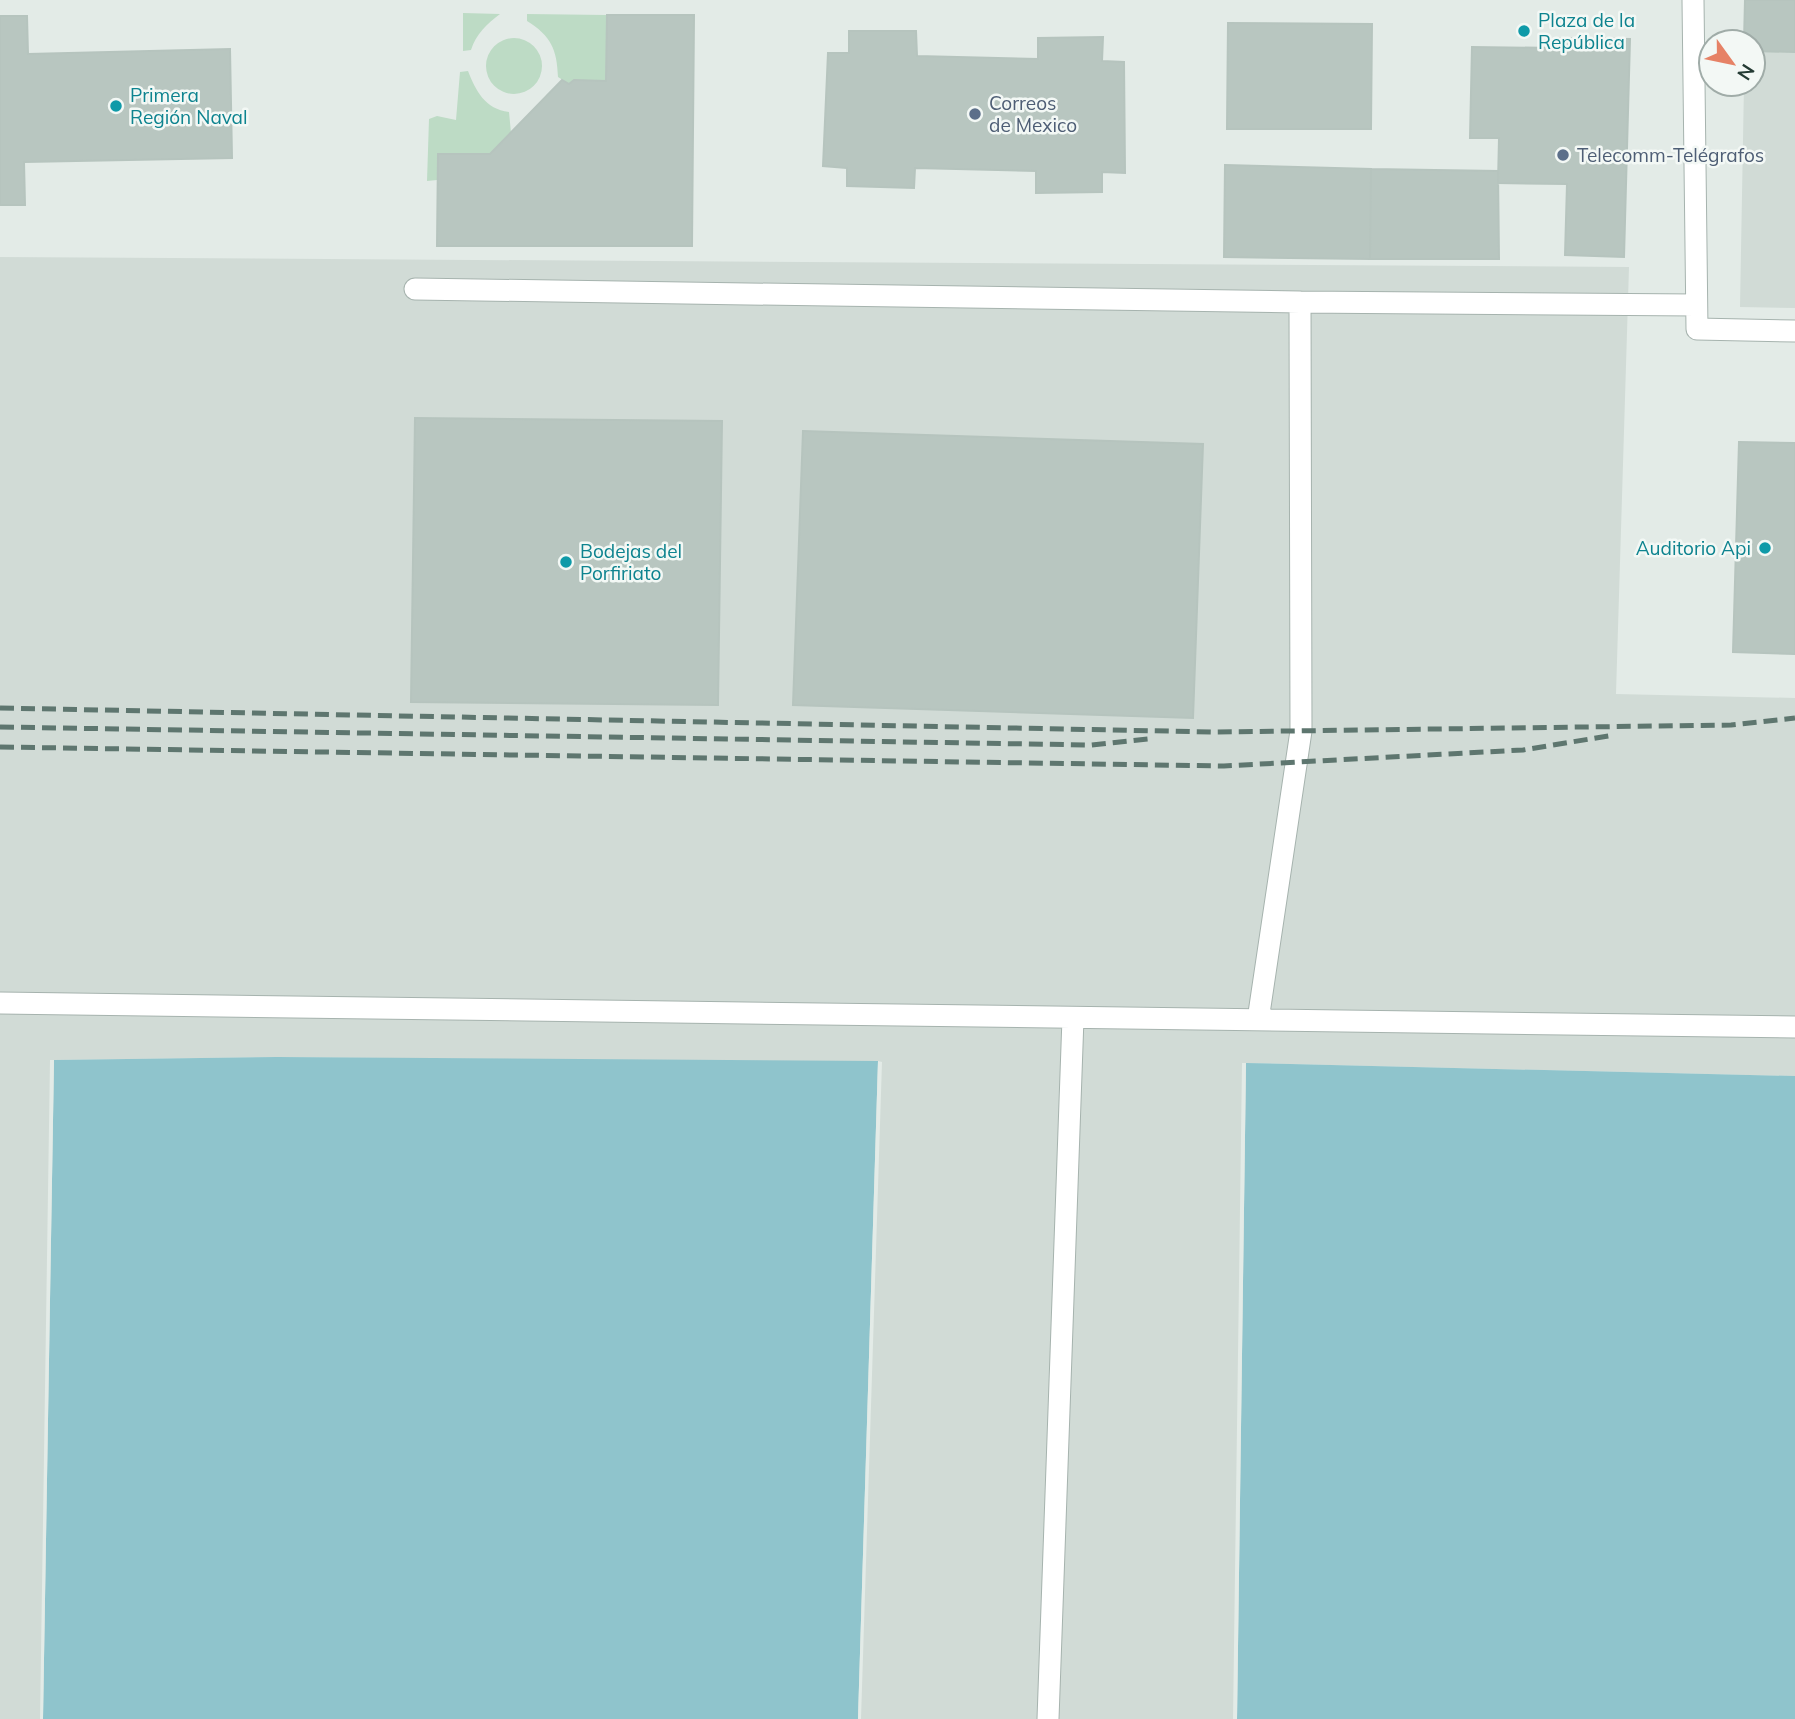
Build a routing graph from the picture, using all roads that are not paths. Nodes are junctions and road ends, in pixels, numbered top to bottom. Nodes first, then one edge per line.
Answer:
1 (1693, 0) edge
2 (415, 289) dead end
3 (1300, 302) junction
4 (1696, 305) junction
5 (1795, 331) edge
6 (0, 1003) edge
7 (1073, 1018) junction
8 (1258, 1020) junction
9 (1795, 1027) edge
10 (1048, 1719) edge

1 - 4 street
2 - 3 street
3 - 4 street
3 - 8 street
4 - 5 street
6 - 7 street
7 - 8 street
7 - 10 street
8 - 9 street

